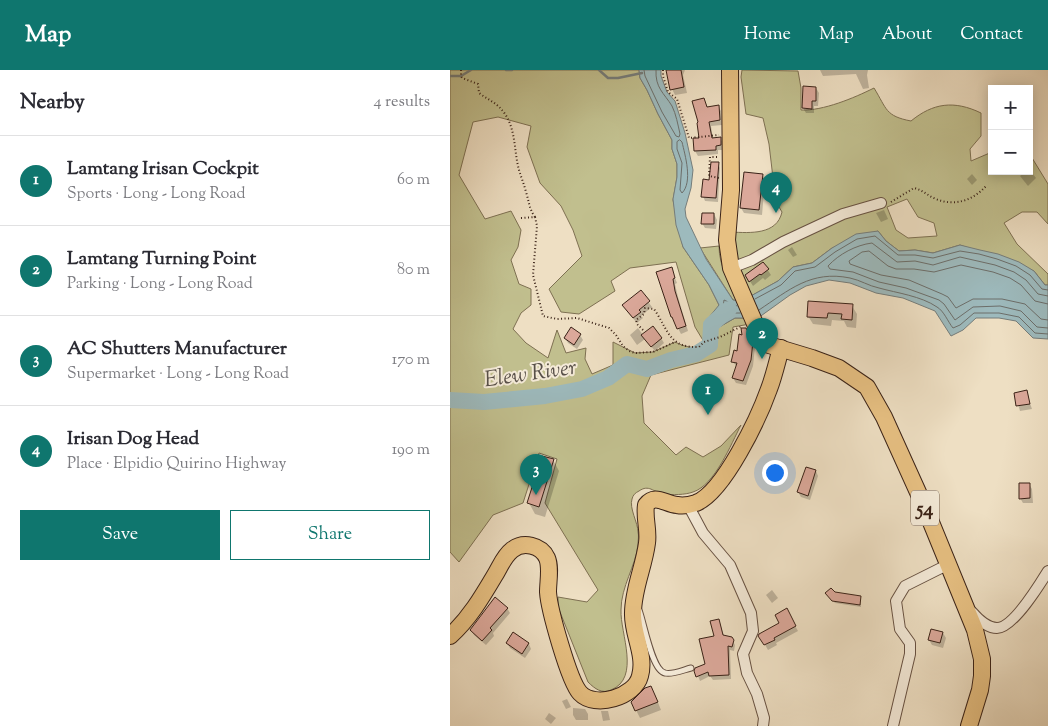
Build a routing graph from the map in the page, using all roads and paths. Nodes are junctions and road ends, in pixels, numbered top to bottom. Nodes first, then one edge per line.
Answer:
1 (461, 70) edge
2 (663, 70) edge
3 (730, 70) edge
4 (725, 135) dead end
5 (710, 157) dead end
6 (704, 175) dead end
7 (709, 176) junction
8 (716, 178) dead end
9 (987, 185) dead end
10 (881, 203) joint
11 (535, 217) junction
12 (521, 218) dead end
13 (731, 268) junction
14 (750, 323) junction
15 (643, 330) dead end
16 (675, 342) junction
17 (781, 348) junction
18 (688, 505) junction
19 (949, 564) junction
20 (1048, 571) edge
21 (633, 596) junction
22 (964, 605) junction
23 (450, 636) edge
24 (691, 668) dead end
25 (763, 726) edge
26 (893, 726) edge
27 (970, 726) edge

1 - 11 path
2 - 4 path
3 - 13 main road, 54
5 - 7 path
6 - 7 path
7 - 8 path
9 - 10 path
10 - 13 street
11 - 12 path
11 - 16 path
13 - 14 main road, 54
14 - 16 path
14 - 17 main road, 54
15 - 16 path
17 - 18 main road
17 - 19 main road, 54
18 - 21 main road
18 - 25 street
19 - 22 main road, 54
19 - 26 street
20 - 22 street
21 - 23 main road
21 - 24 lane
22 - 27 main road, 54

